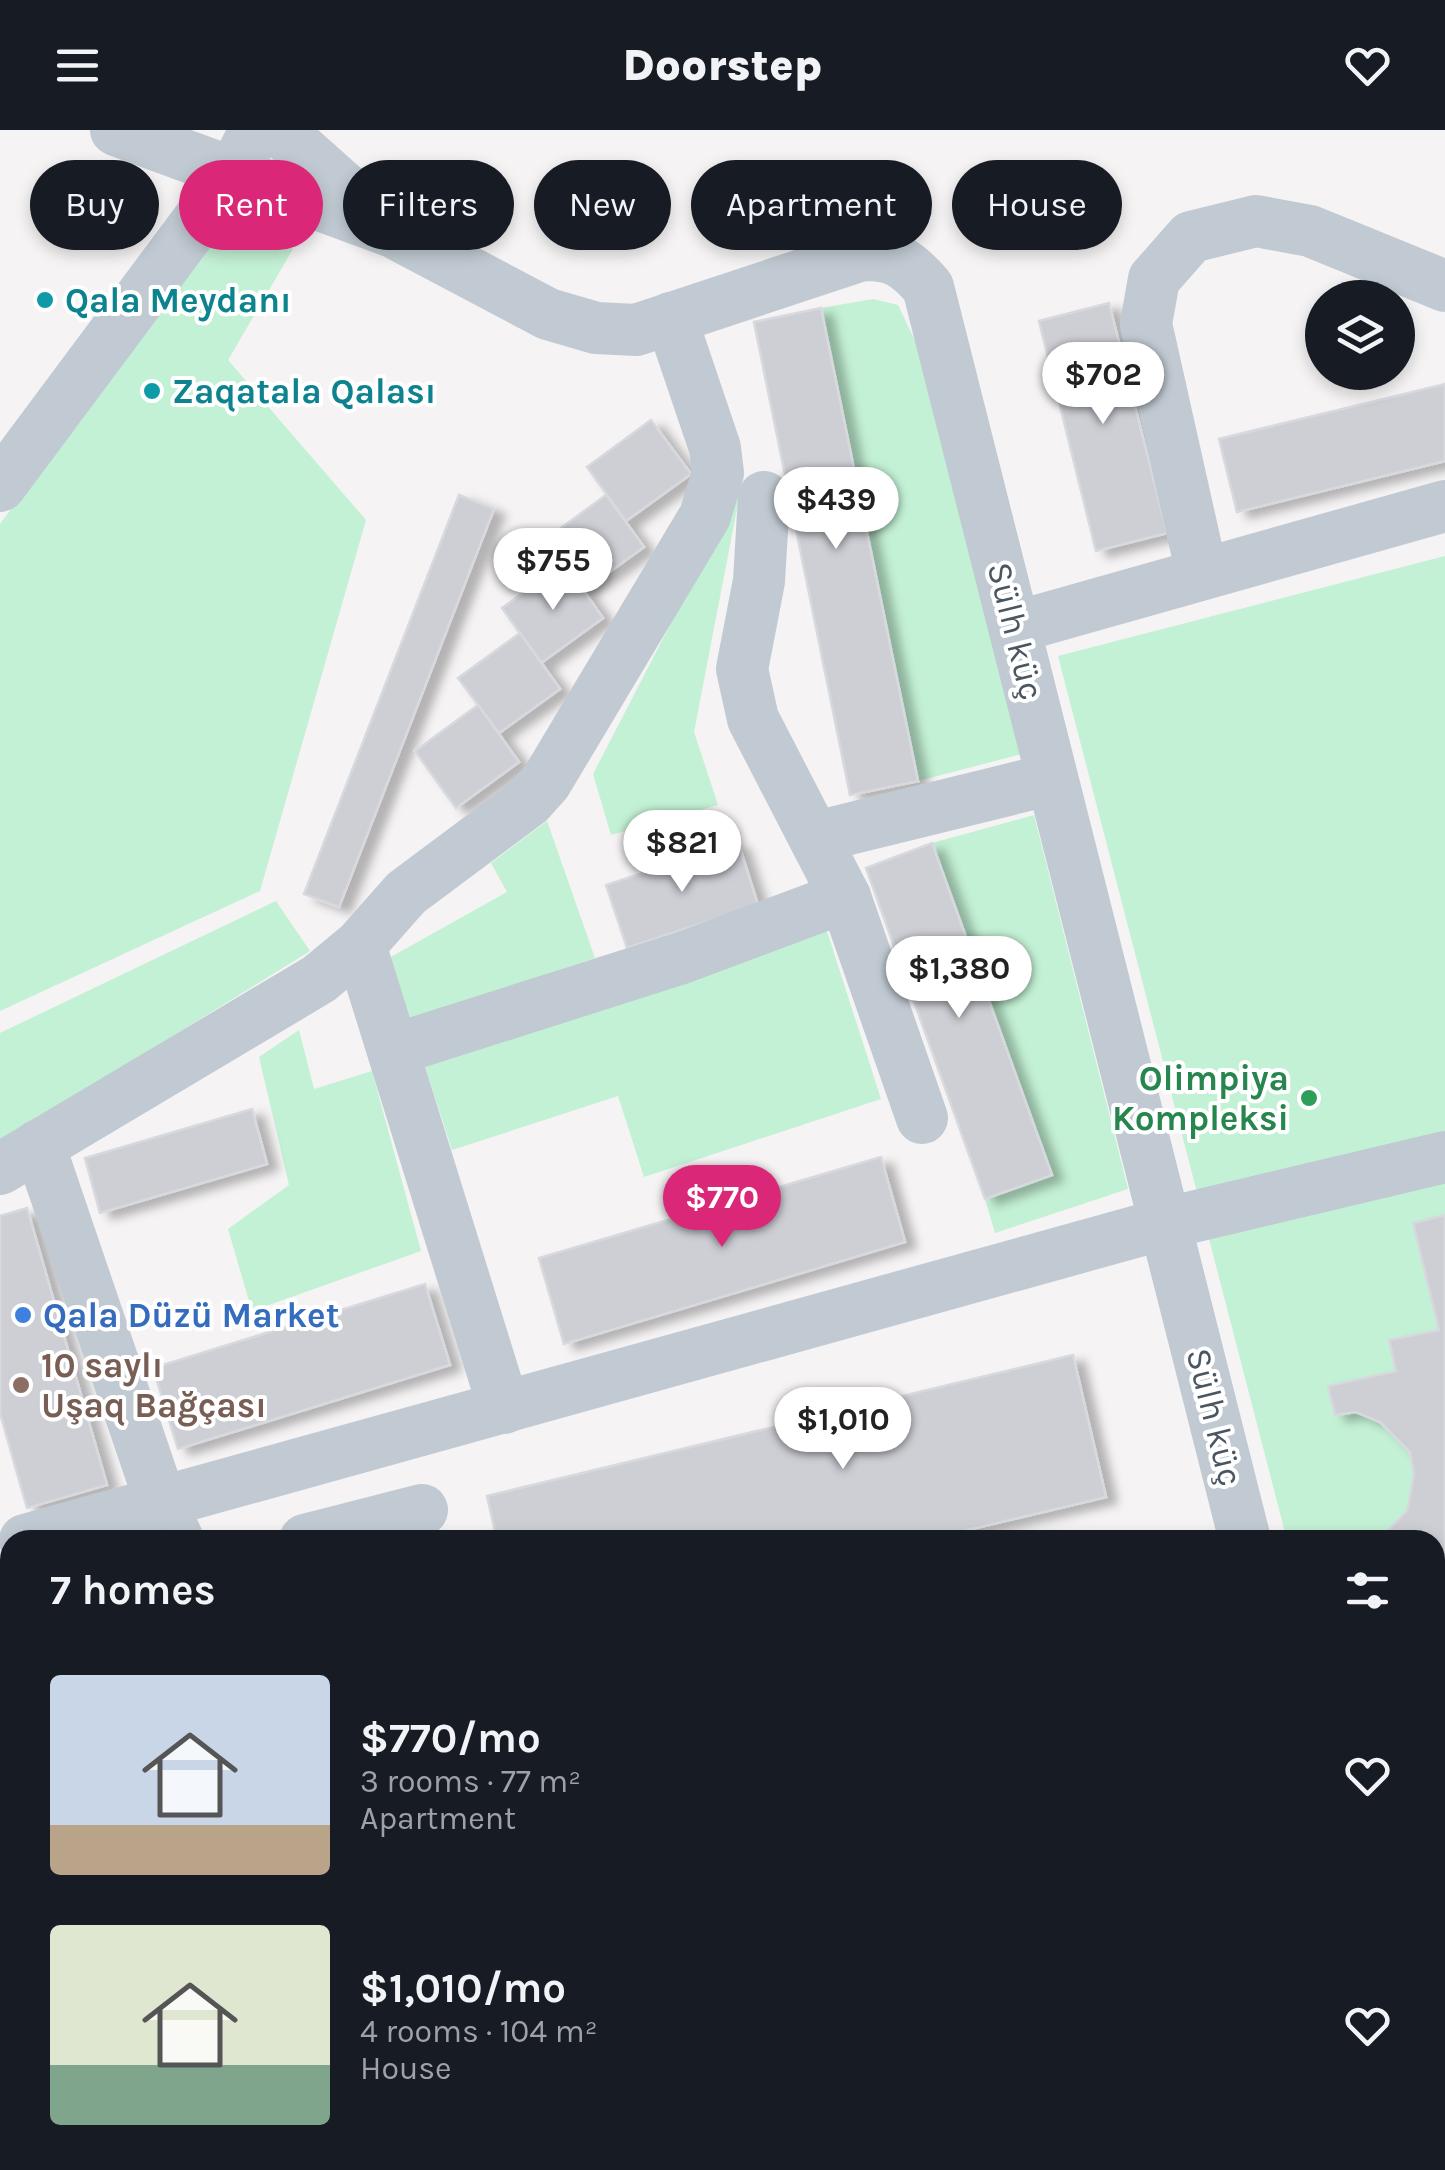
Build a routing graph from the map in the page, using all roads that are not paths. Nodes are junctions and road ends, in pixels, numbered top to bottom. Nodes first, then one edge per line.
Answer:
1 (116, 130) edge
2 (279, 130) edge
3 (244, 151) edge
4 (343, 187) edge
5 (343, 204) edge
6 (428, 250) edge
7 (1445, 286) edge
8 (671, 318) junction
9 (0, 486) edge
10 (764, 497) dead end
11 (1445, 506) edge
12 (1202, 574) junction
13 (1016, 626) junction
14 (1052, 779) junction
15 (816, 836) junction
16 (845, 897) junction
17 (360, 945) junction
18 (393, 1050) junction
19 (922, 1118) dead end
20 (1445, 1156) edge
21 (20, 1158) edge
22 (1167, 1223) junction
23 (504, 1408) junction
24 (422, 1510) dead end
25 (170, 1521) edge
26 (104, 1530) edge
27 (344, 1530) edge
28 (1244, 1530) edge

1 - 3 street
2 - 4 street
3 - 5 street
3 - 9 street
6 - 8 street, Sülh küç
7 - 12 street
8 - 13 street, Sülh küç
8 - 17 street
10 - 15 street
11 - 12 street
12 - 13 street
13 - 14 street, Sülh küç
14 - 15 street
14 - 22 street, Sülh küç
15 - 16 street
16 - 18 street
16 - 19 street
17 - 18 street
17 - 21 street
18 - 23 street
20 - 22 street
21 - 25 street
22 - 23 street
22 - 28 street, Sülh küç
23 - 25 street
24 - 27 street
25 - 26 street

